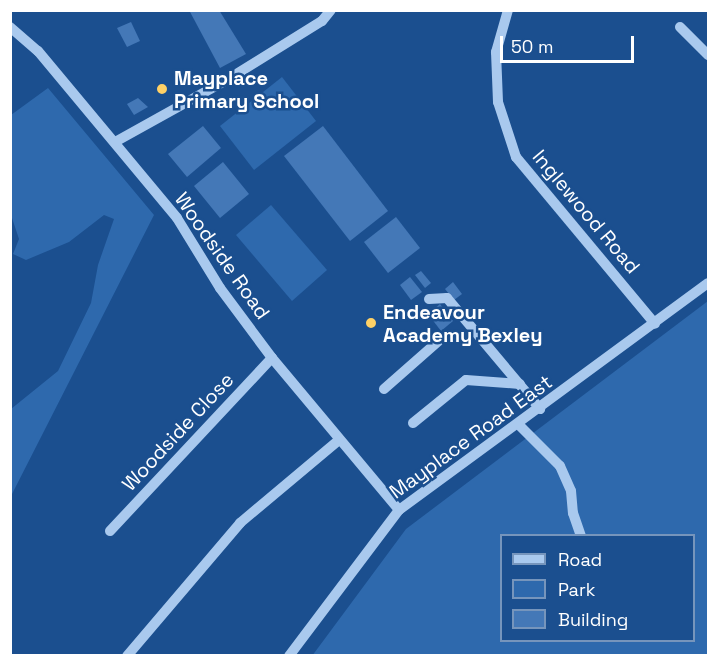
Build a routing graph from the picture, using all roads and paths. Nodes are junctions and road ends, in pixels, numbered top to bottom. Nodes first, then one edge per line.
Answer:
1 (331, 10) edge
2 (508, 10) edge
3 (10, 27) edge
4 (680, 27) dead end
5 (708, 55) edge
6 (115, 142) junction
7 (708, 283) edge
8 (429, 299) dead end
9 (655, 324) junction
10 (441, 339) dead end
11 (272, 358) junction
12 (520, 384) junction
13 (384, 389) dead end
14 (540, 409) junction
15 (413, 423) dead end
16 (518, 424) junction
17 (339, 440) junction
18 (399, 510) junction
19 (110, 531) dead end
20 (580, 534) edge
21 (127, 656) edge
22 (289, 656) edge

1 - 6 street
2 - 9 street, Inglewood Road
3 - 6 street, Woodside Road
4 - 5 street
6 - 11 street, Woodside Road
7 - 9 street, Mayplace Road East
8 - 12 street
9 - 14 street, Mayplace Road East
10 - 13 street
11 - 17 street, Woodside Road
11 - 19 street, Woodside Close
12 - 14 street
12 - 15 street
14 - 16 street, Mayplace Road East
16 - 18 street, Mayplace Road East
16 - 20 street
17 - 18 street, Woodside Road
17 - 21 street
18 - 22 street, Mayplace Road East

